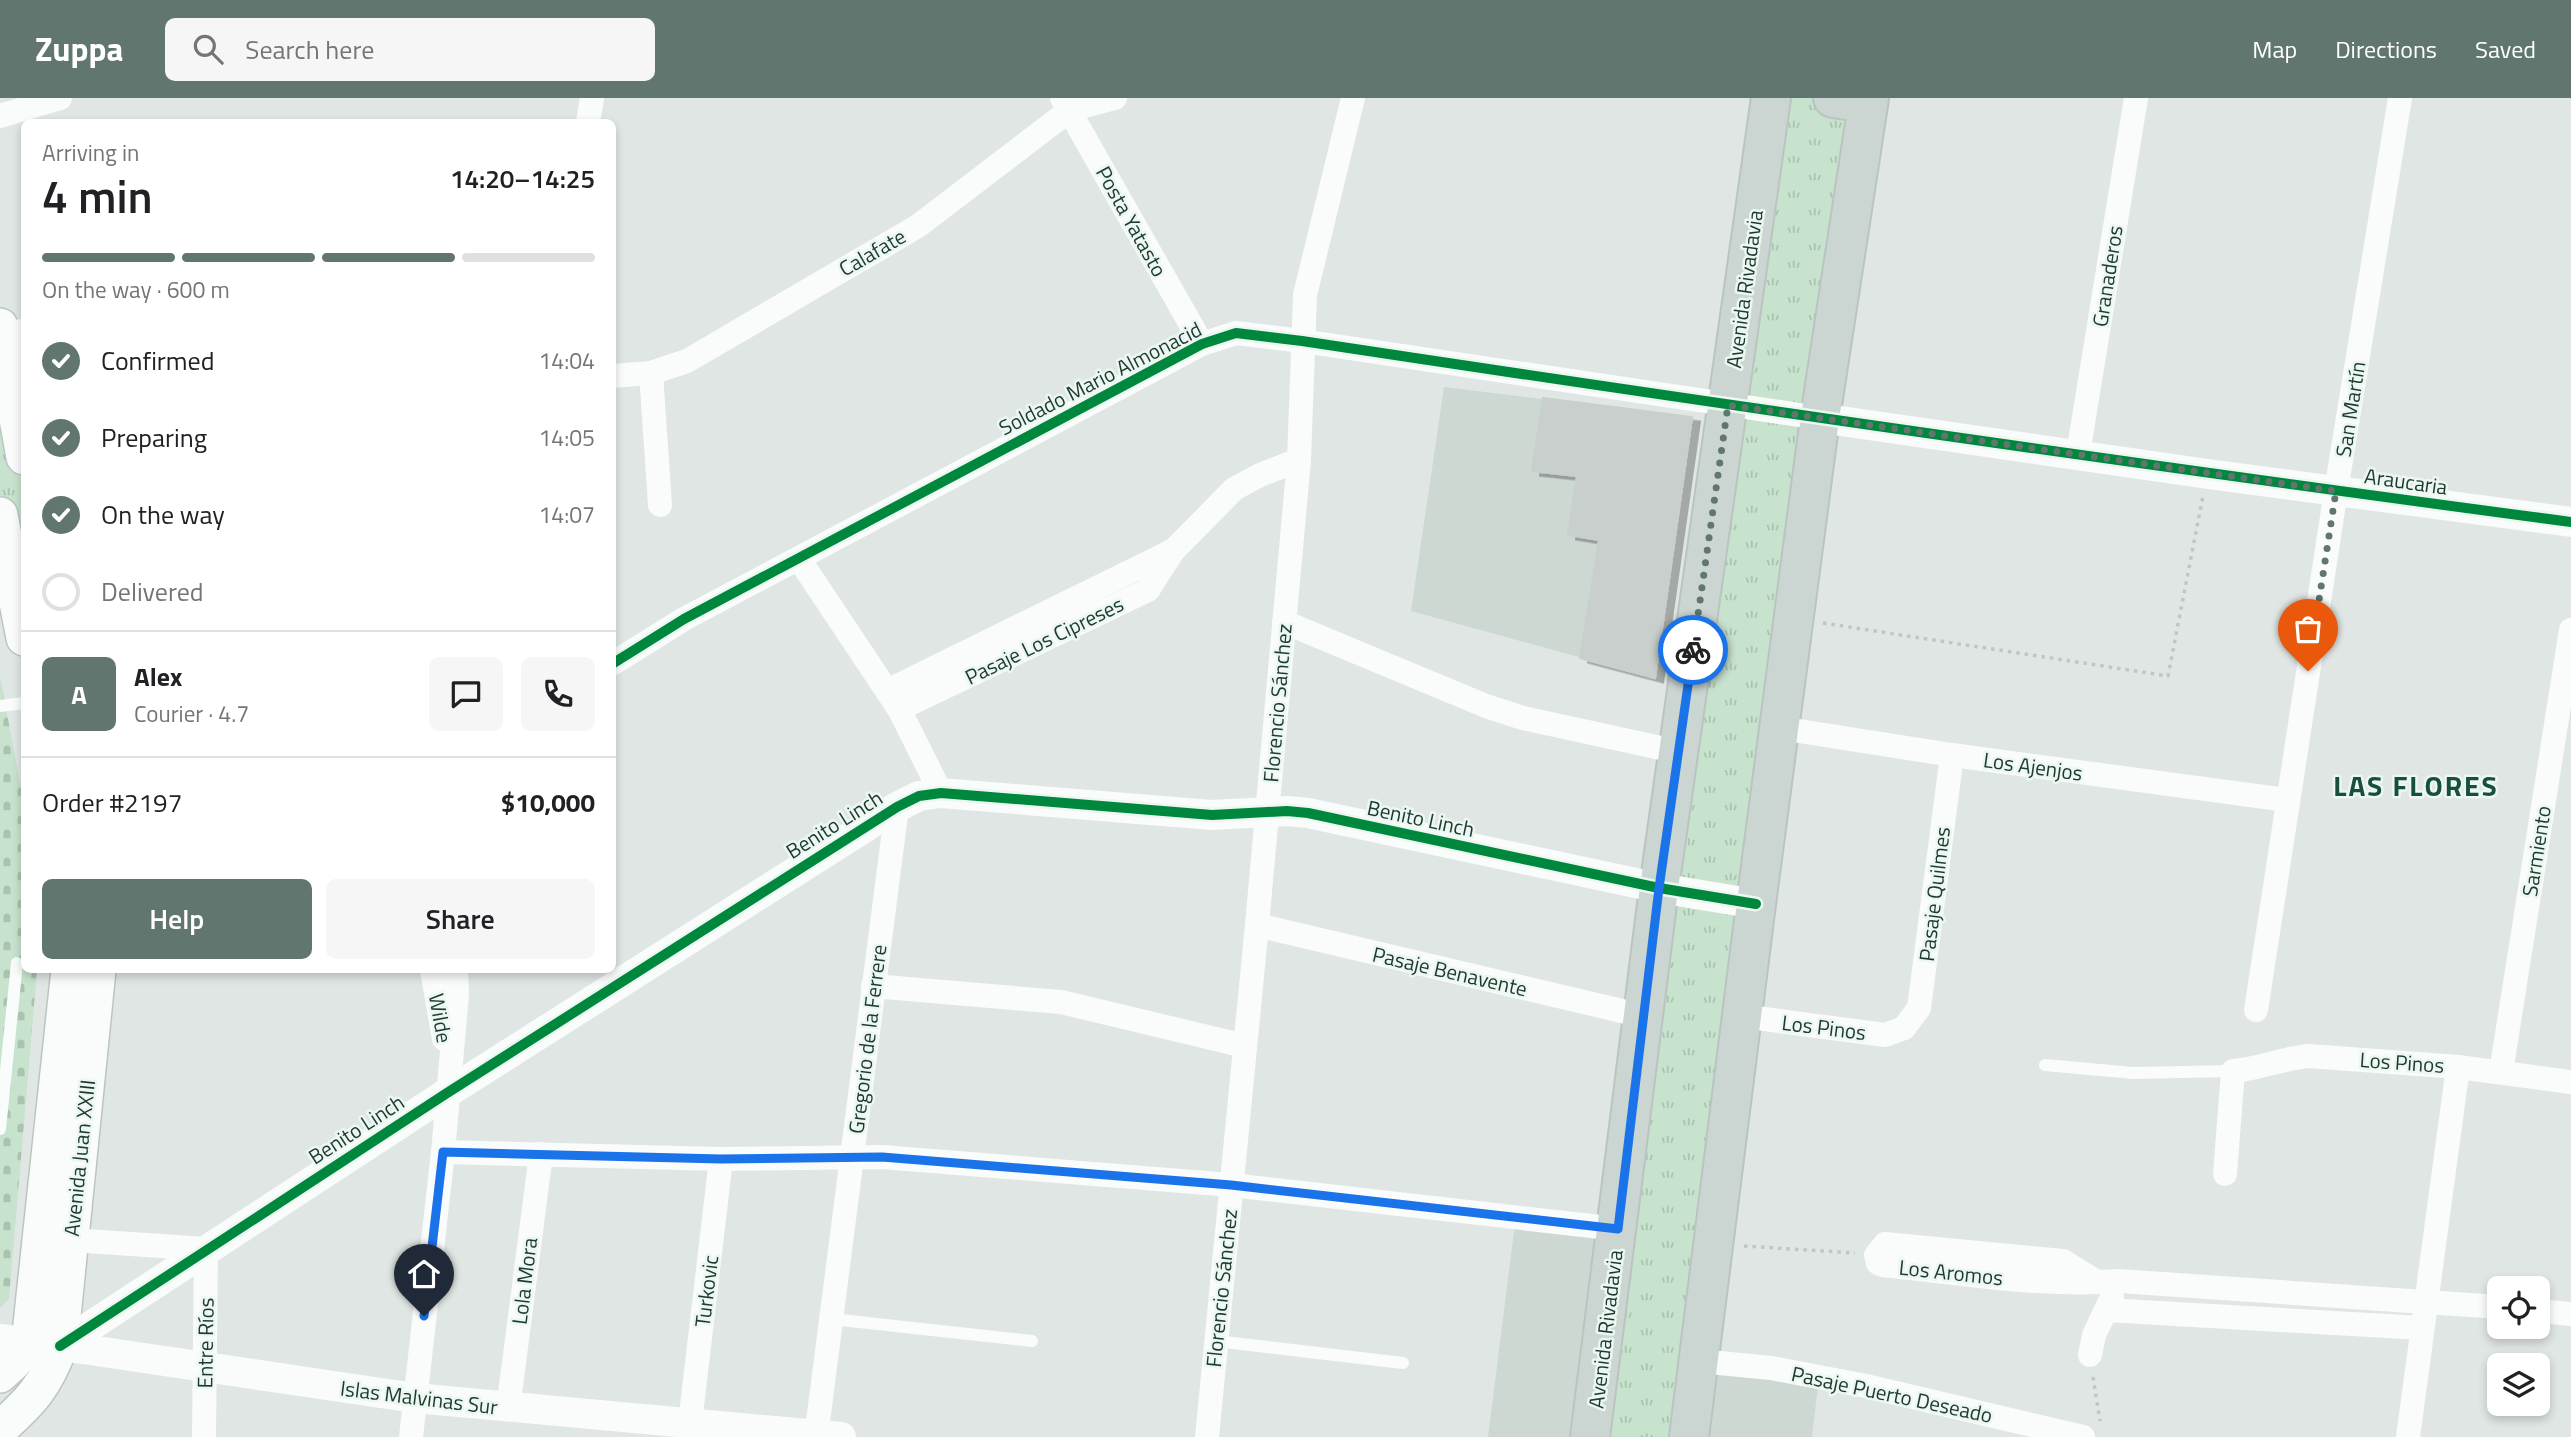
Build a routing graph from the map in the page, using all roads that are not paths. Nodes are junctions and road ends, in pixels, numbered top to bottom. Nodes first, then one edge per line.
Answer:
1 (60, 98) edge
2 (592, 98) edge
3 (1115, 98) edge
4 (1353, 98) edge
5 (1771, 98) edge
6 (2136, 98) edge
7 (2400, 98) edge
8 (1856, 100) edge
9 (1066, 104) edge
10 (0, 116) edge
11 (588, 119) edge
12 (9, 330) edge
13 (1302, 341) junction
14 (1202, 344) junction
15 (651, 373) junction
16 (616, 376) edge
17 (1728, 405) junction
18 (1820, 418) junction
19 (21, 432) edge
20 (2078, 454) junction
21 (1298, 460) junction
22 (2336, 491) junction
23 (660, 505) dead end
24 (0, 515) edge
25 (2571, 522) edge
26 (799, 559) junction
27 (1284, 622) junction
28 (21, 623) edge
29 (2571, 630) edge
30 (616, 662) edge
31 (893, 700) junction
32 (21, 703) edge
33 (0, 706) edge
34 (1780, 728) junction
35 (1679, 751) junction
36 (1952, 755) junction
37 (941, 793) junction
38 (2287, 800) junction
39 (897, 807) junction
40 (1266, 813) junction
41 (1659, 888) junction
42 (1756, 904) junction
43 (1257, 925) junction
44 (17, 963) dead end
45 (89, 973) edge
46 (432, 973) edge
47 (456, 973) edge
48 (873, 986) junction
49 (2256, 1010) dead end
50 (1643, 1016) junction
51 (1742, 1016) junction
52 (1904, 1028) joint
53 (1245, 1046) junction
54 (2045, 1065) dead end
55 (2458, 1067) junction
56 (2233, 1071) junction
57 (2501, 1072) junction
58 (448, 1080) junction
59 (2571, 1082) edge
60 (0, 1121) edge
61 (0, 1129) edge
62 (443, 1152) junction
63 (541, 1154) junction
64 (852, 1158) junction
65 (721, 1159) junction
66 (2225, 1174) dead end
67 (1231, 1185) junction
68 (1618, 1229) junction
69 (55, 1239) junction
70 (206, 1249) junction
71 (1876, 1255) road end
72 (2108, 1282) junction
73 (2426, 1300) junction
74 (2487, 1306) edge
75 (2106, 1310) junction
76 (2550, 1312) edge
77 (2571, 1314) edge
78 (832, 1319) junction
79 (2422, 1328) junction
80 (1032, 1341) dead end
81 (1216, 1341) junction
82 (29, 1343) edge
83 (2090, 1355) road end
84 (1699, 1361) junction
85 (1403, 1363) dead end
86 (204, 1367) junction
87 (0, 1375) edge
88 (415, 1398) junction
89 (508, 1409) junction
90 (690, 1423) junction
91 (0, 1429) edge
92 (2092, 1430) edge
93 (824, 1436) edge
94 (204, 1437) edge
95 (411, 1437) edge
96 (1207, 1437) edge
97 (1590, 1437) edge
98 (1689, 1437) edge
99 (2408, 1437) edge

1 - 10 street
2 - 11 street
3 - 9 street, Calafate
4 - 13 street, Florencio Sánchez
5 - 17 main road, Avenida Rivadavia
6 - 20 street, Granaderos
7 - 22 street, San Martín
8 - 18 main road
9 - 14 street, Posta Yatasto
9 - 15 street, Calafate
12 - 19 main road
13 - 14 street, Soldado Mario Almonacid
13 - 17 street, Soldado Mario Almonacid
13 - 21 street, Florencio Sánchez
14 - 26 street, Soldado Mario Almonacid
15 - 16 street, Calafate
15 - 23 street
17 - 18 street, Soldado Mario Almonacid
17 - 35 main road, Avenida Rivadavia
18 - 20 street, Araucaria
18 - 34 main road
20 - 22 street, Araucaria
21 - 27 street, Florencio Sánchez
21 - 31 street, Pasaje Los Cipreses
22 - 25 street, Araucaria
22 - 38 street, San Martín
24 - 28 main road
26 - 30 street, Soldado Mario Almonacid
26 - 31 street
27 - 35 street
27 - 40 street, Florencio Sánchez
29 - 57 street, Sarmiento
31 - 37 street
32 - 33 lane
34 - 36 street, Los Ajenjos
34 - 42 main road
35 - 41 main road, Avenida Rivadavia
36 - 38 street, Los Ajenjos
36 - 52 street, Pasaje Quilmes
37 - 39 street, Benito Linch
37 - 40 street, Benito Linch
38 - 49 street, San Martín
39 - 48 street, Gregorio de la Ferrere
39 - 58 street, Benito Linch
40 - 41 street, Benito Linch
40 - 43 street, Florencio Sánchez
41 - 42 street, Benito Linch
41 - 50 main road, Avenida Rivadavia
42 - 51 main road
43 - 50 street, Pasaje Benavente
43 - 53 street, Florencio Sánchez
44 - 60 lane
45 - 69 main road, Avenida Juan XXIII
46 - 58 street, Wilde
47 - 58 street, Wilde
48 - 53 street
48 - 64 street, Gregorio de la Ferrere
50 - 68 main road, Avenida Rivadavia
51 - 52 street, Los Pinos
51 - 84 main road
53 - 67 street, Florencio Sánchez
54 - 56 lane
55 - 56 street, Los Pinos
55 - 57 street, Los Pinos
55 - 73 street
56 - 66 street
57 - 59 street, Los Pinos
58 - 62 street, Wilde
58 - 70 street, Benito Linch
60 - 61 lane
62 - 63 street
62 - 88 street, Wilde
63 - 65 street
63 - 89 street, Lola Mora
64 - 65 street
64 - 67 street
64 - 78 street, Gregorio de la Ferrere
65 - 90 street, Turkovic
67 - 68 street
67 - 81 street, Florencio Sánchez
68 - 97 main road, Avenida Rivadavia
69 - 70 street
69 - 82 main road, Avenida Juan XXIII
70 - 82 street, Benito Linch
70 - 86 street, Entre Ríos
71 - 72 street, Los Aromos
72 - 73 street, Los Aromos
72 - 75 street
73 - 74 street, Los Aromos
73 - 79 street
75 - 79 street
75 - 83 street
76 - 77 street
78 - 80 lane
78 - 93 street, Gregorio de la Ferrere
79 - 99 street
81 - 85 lane
81 - 96 street, Florencio Sánchez
82 - 86 street, Islas Malvinas Sur
82 - 87 main road
82 - 91 main road, Avenida Juan XXIII
84 - 92 street, Pasaje Puerto Deseado
84 - 98 main road
86 - 88 street, Islas Malvinas Sur
86 - 94 street, Entre Ríos
88 - 89 street, Islas Malvinas Sur
88 - 95 street, Wilde
89 - 90 street, Islas Malvinas Sur
90 - 93 street, Islas Malvinas Sur

